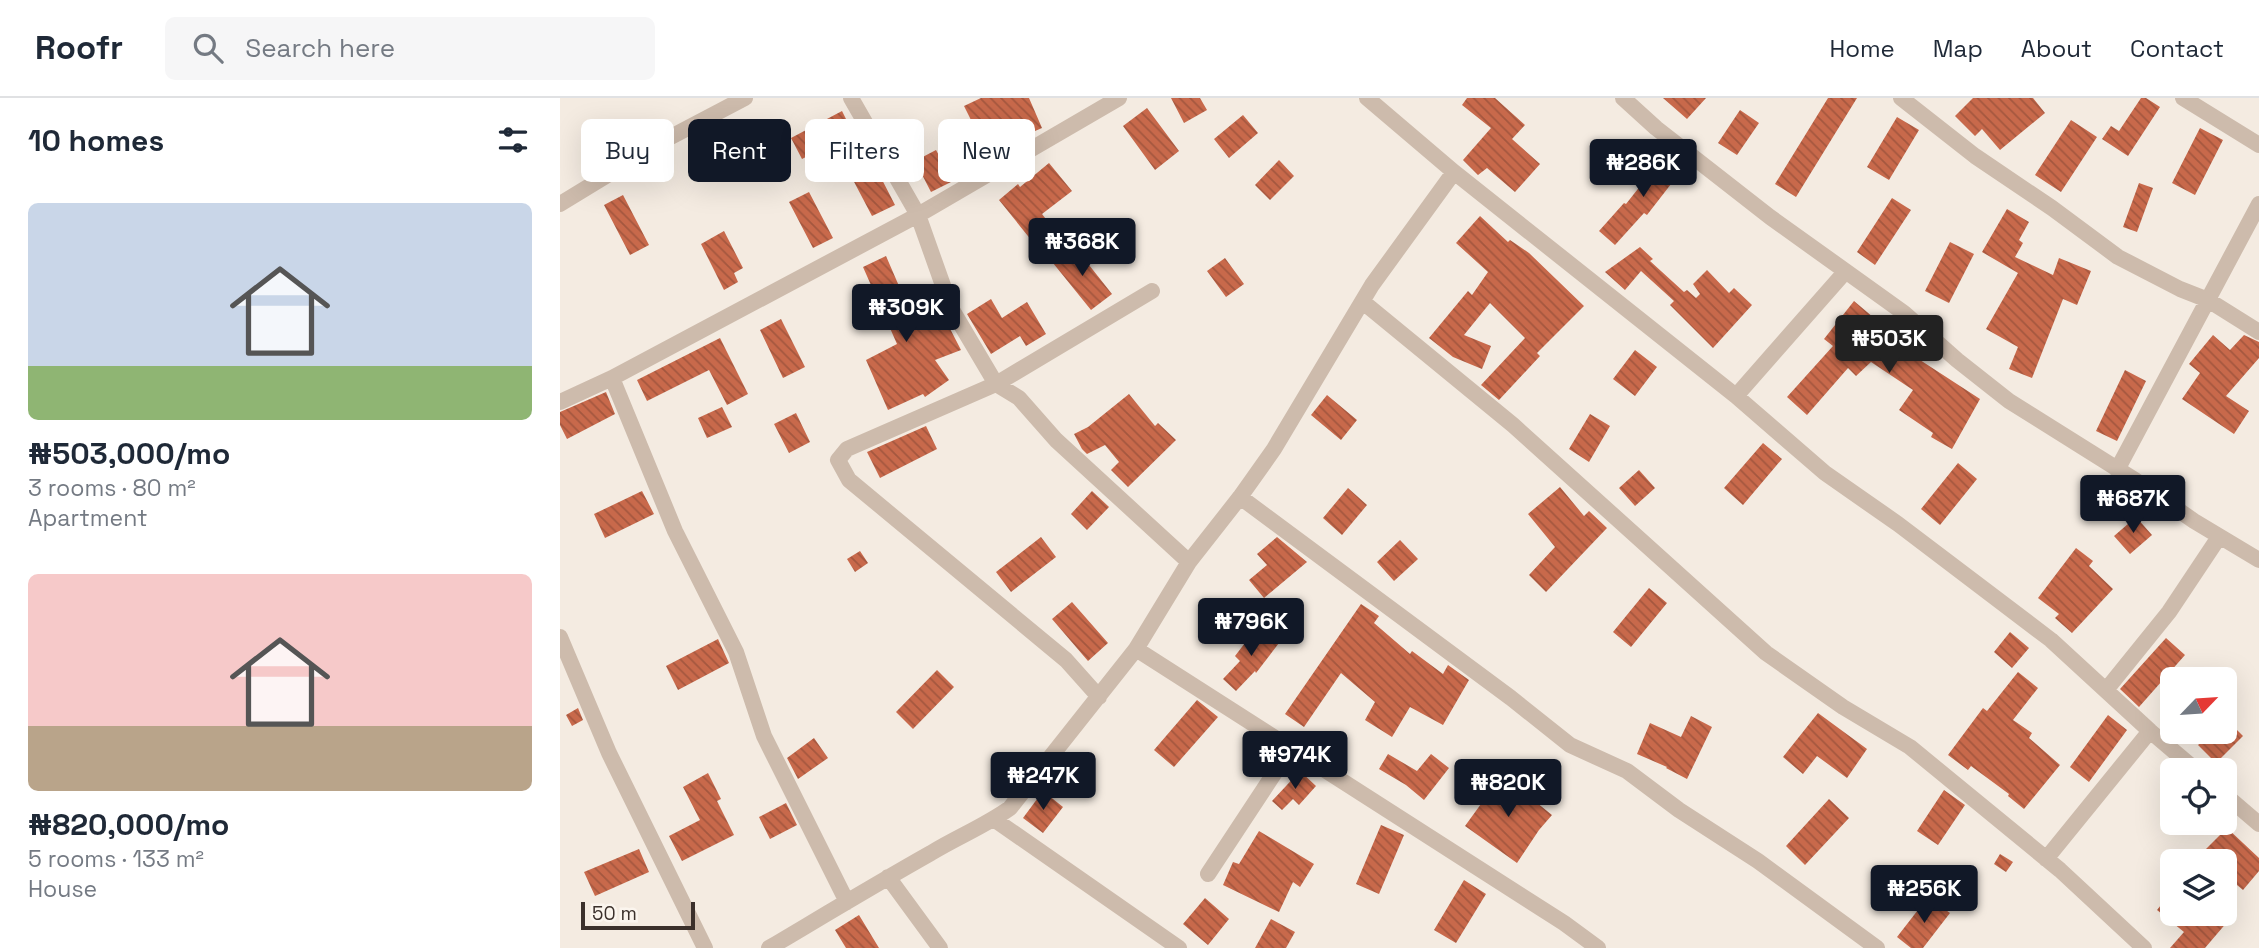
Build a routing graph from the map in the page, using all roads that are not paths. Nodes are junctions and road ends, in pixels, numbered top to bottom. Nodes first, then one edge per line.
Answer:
1 (745, 98) edge
2 (851, 98) edge
3 (1119, 98) edge
4 (1367, 98) edge
5 (1623, 98) edge
6 (1901, 98) edge
7 (2183, 98) edge
8 (2259, 145) edge
9 (1454, 172) junction
10 (560, 204) edge
11 (2259, 204) edge
12 (918, 215) junction
13 (1845, 272) junction
14 (1152, 291) dead end
15 (2208, 300) junction
16 (1363, 302) junction
17 (2259, 332) edge
18 (612, 378) junction
19 (996, 384) junction
20 (1736, 396) junction
21 (560, 402) edge
22 (2117, 470) junction
23 (1240, 497) junction
24 (2219, 537) junction
25 (2259, 560) edge
26 (1189, 562) junction
27 (560, 637) edge
28 (1136, 649) junction
29 (2106, 690) junction
30 (1099, 697) junction
31 (2150, 731) junction
32 (1291, 748) junction
33 (2182, 758) edge
34 (2237, 805) edge
35 (995, 820) junction
36 (2259, 824) edge
37 (2046, 859) junction
38 (1208, 874) dead end
39 (888, 877) junction
40 (847, 902) junction
41 (705, 948) edge
42 (769, 948) edge
43 (940, 948) edge
44 (1179, 948) edge
45 (1598, 948) edge
46 (1877, 948) edge
47 (2144, 948) edge

1 - 10 street
2 - 12 street
3 - 12 street
4 - 9 street
5 - 13 street
6 - 15 street
7 - 8 street
9 - 16 street
9 - 20 street
11 - 15 street
12 - 18 street
12 - 19 street
13 - 20 street
13 - 22 street
14 - 19 street
15 - 17 street
15 - 22 street
16 - 23 street
16 - 37 street
18 - 21 street
18 - 40 street
19 - 26 street
19 - 30 street
20 - 29 street
22 - 24 street
23 - 26 street
23 - 46 street
24 - 25 street
24 - 29 street
26 - 28 street
27 - 41 street
28 - 30 street
28 - 32 street
29 - 31 street
30 - 35 street
31 - 33 street
31 - 37 street
32 - 38 street
32 - 45 street
34 - 36 street
35 - 39 street
35 - 44 street
37 - 47 street
39 - 40 street
39 - 43 street
40 - 42 street

